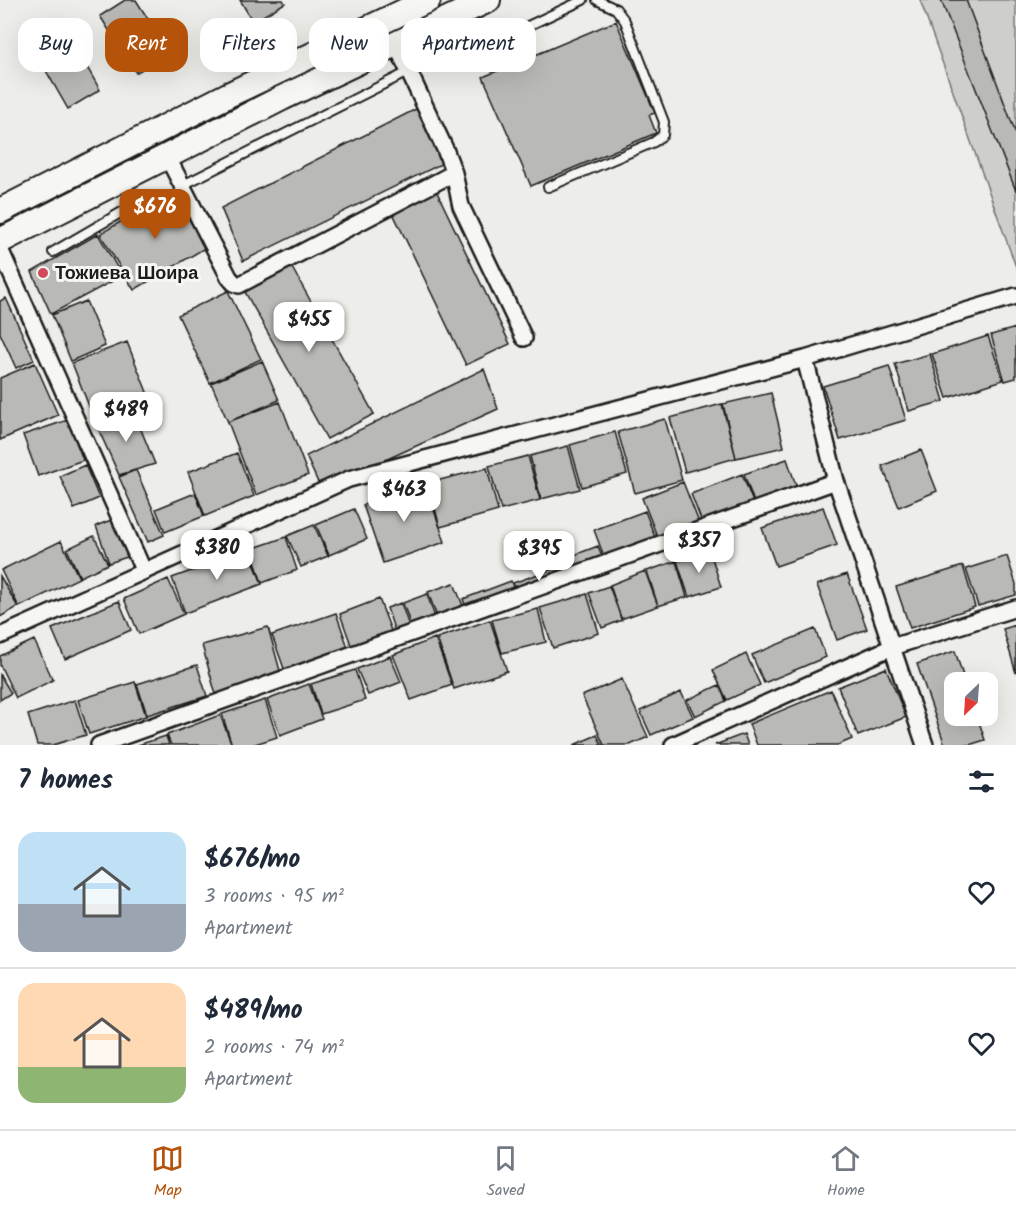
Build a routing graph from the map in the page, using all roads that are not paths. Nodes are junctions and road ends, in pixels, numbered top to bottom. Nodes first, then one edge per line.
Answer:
1 (428, 0) edge
2 (488, 0) edge
3 (583, 0) edge
4 (597, 0) edge
5 (536, 22) edge
6 (395, 42) junction
7 (401, 56) edge
8 (408, 72) joint
9 (167, 156) junction
10 (454, 173) junction
11 (122, 179) junction
12 (183, 185) junction
13 (548, 187) dead end
14 (0, 211) edge
15 (0, 241) edge
16 (0, 249) edge
17 (53, 252) dead end
18 (1016, 296) edge
19 (524, 338) dead end
20 (805, 359) junction
21 (836, 481) junction
22 (144, 572) junction
23 (1016, 608) edge
24 (0, 636) edge
25 (892, 647) junction
26 (99, 745) edge
27 (673, 745) edge
28 (925, 745) edge

1 - 14 main road
2 - 6 main road
3 - 5 lane
4 - 13 lane
6 - 7 street
6 - 9 main road
8 - 10 street
8 - 12 lane
9 - 11 main road
9 - 12 street
10 - 12 street
10 - 19 street
11 - 15 main road
11 - 17 lane
16 - 22 street
18 - 20 street
20 - 21 street
20 - 22 street
21 - 25 street
21 - 26 street
22 - 24 street
23 - 25 street
25 - 27 street
25 - 28 street

